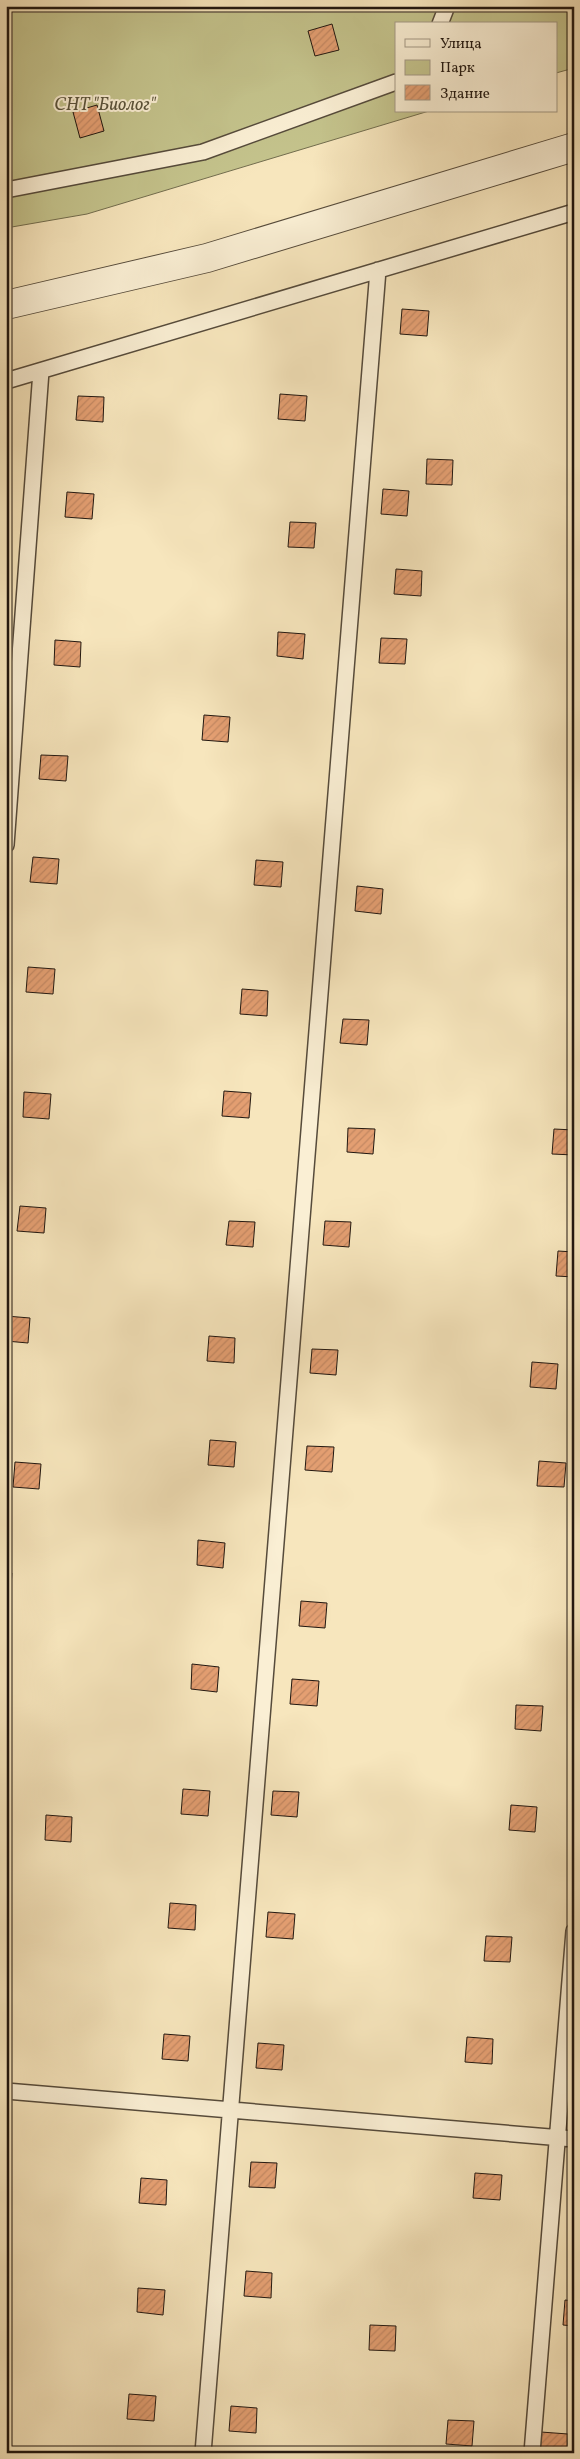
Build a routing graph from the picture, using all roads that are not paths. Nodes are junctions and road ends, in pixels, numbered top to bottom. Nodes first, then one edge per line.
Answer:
1 (447, 6) edge
2 (441, 22) edge
3 (395, 82) edge
4 (574, 147) edge
5 (6, 190) edge
6 (574, 212) edge
7 (378, 270) junction
8 (6, 306) edge
9 (41, 371) junction
10 (6, 381) edge
11 (6, 845) edge
12 (574, 1931) edge
13 (6, 2091) edge
14 (230, 2110) junction
15 (557, 2137) junction
16 (574, 2139) edge
17 (203, 2453) edge
18 (532, 2453) edge

1 - 2 lane
3 - 5 lane
4 - 8 street
6 - 7 lane
7 - 9 lane
7 - 14 lane
9 - 10 lane
9 - 11 lane
12 - 15 lane
13 - 14 lane
14 - 15 lane
14 - 17 lane
15 - 16 lane
15 - 18 lane

